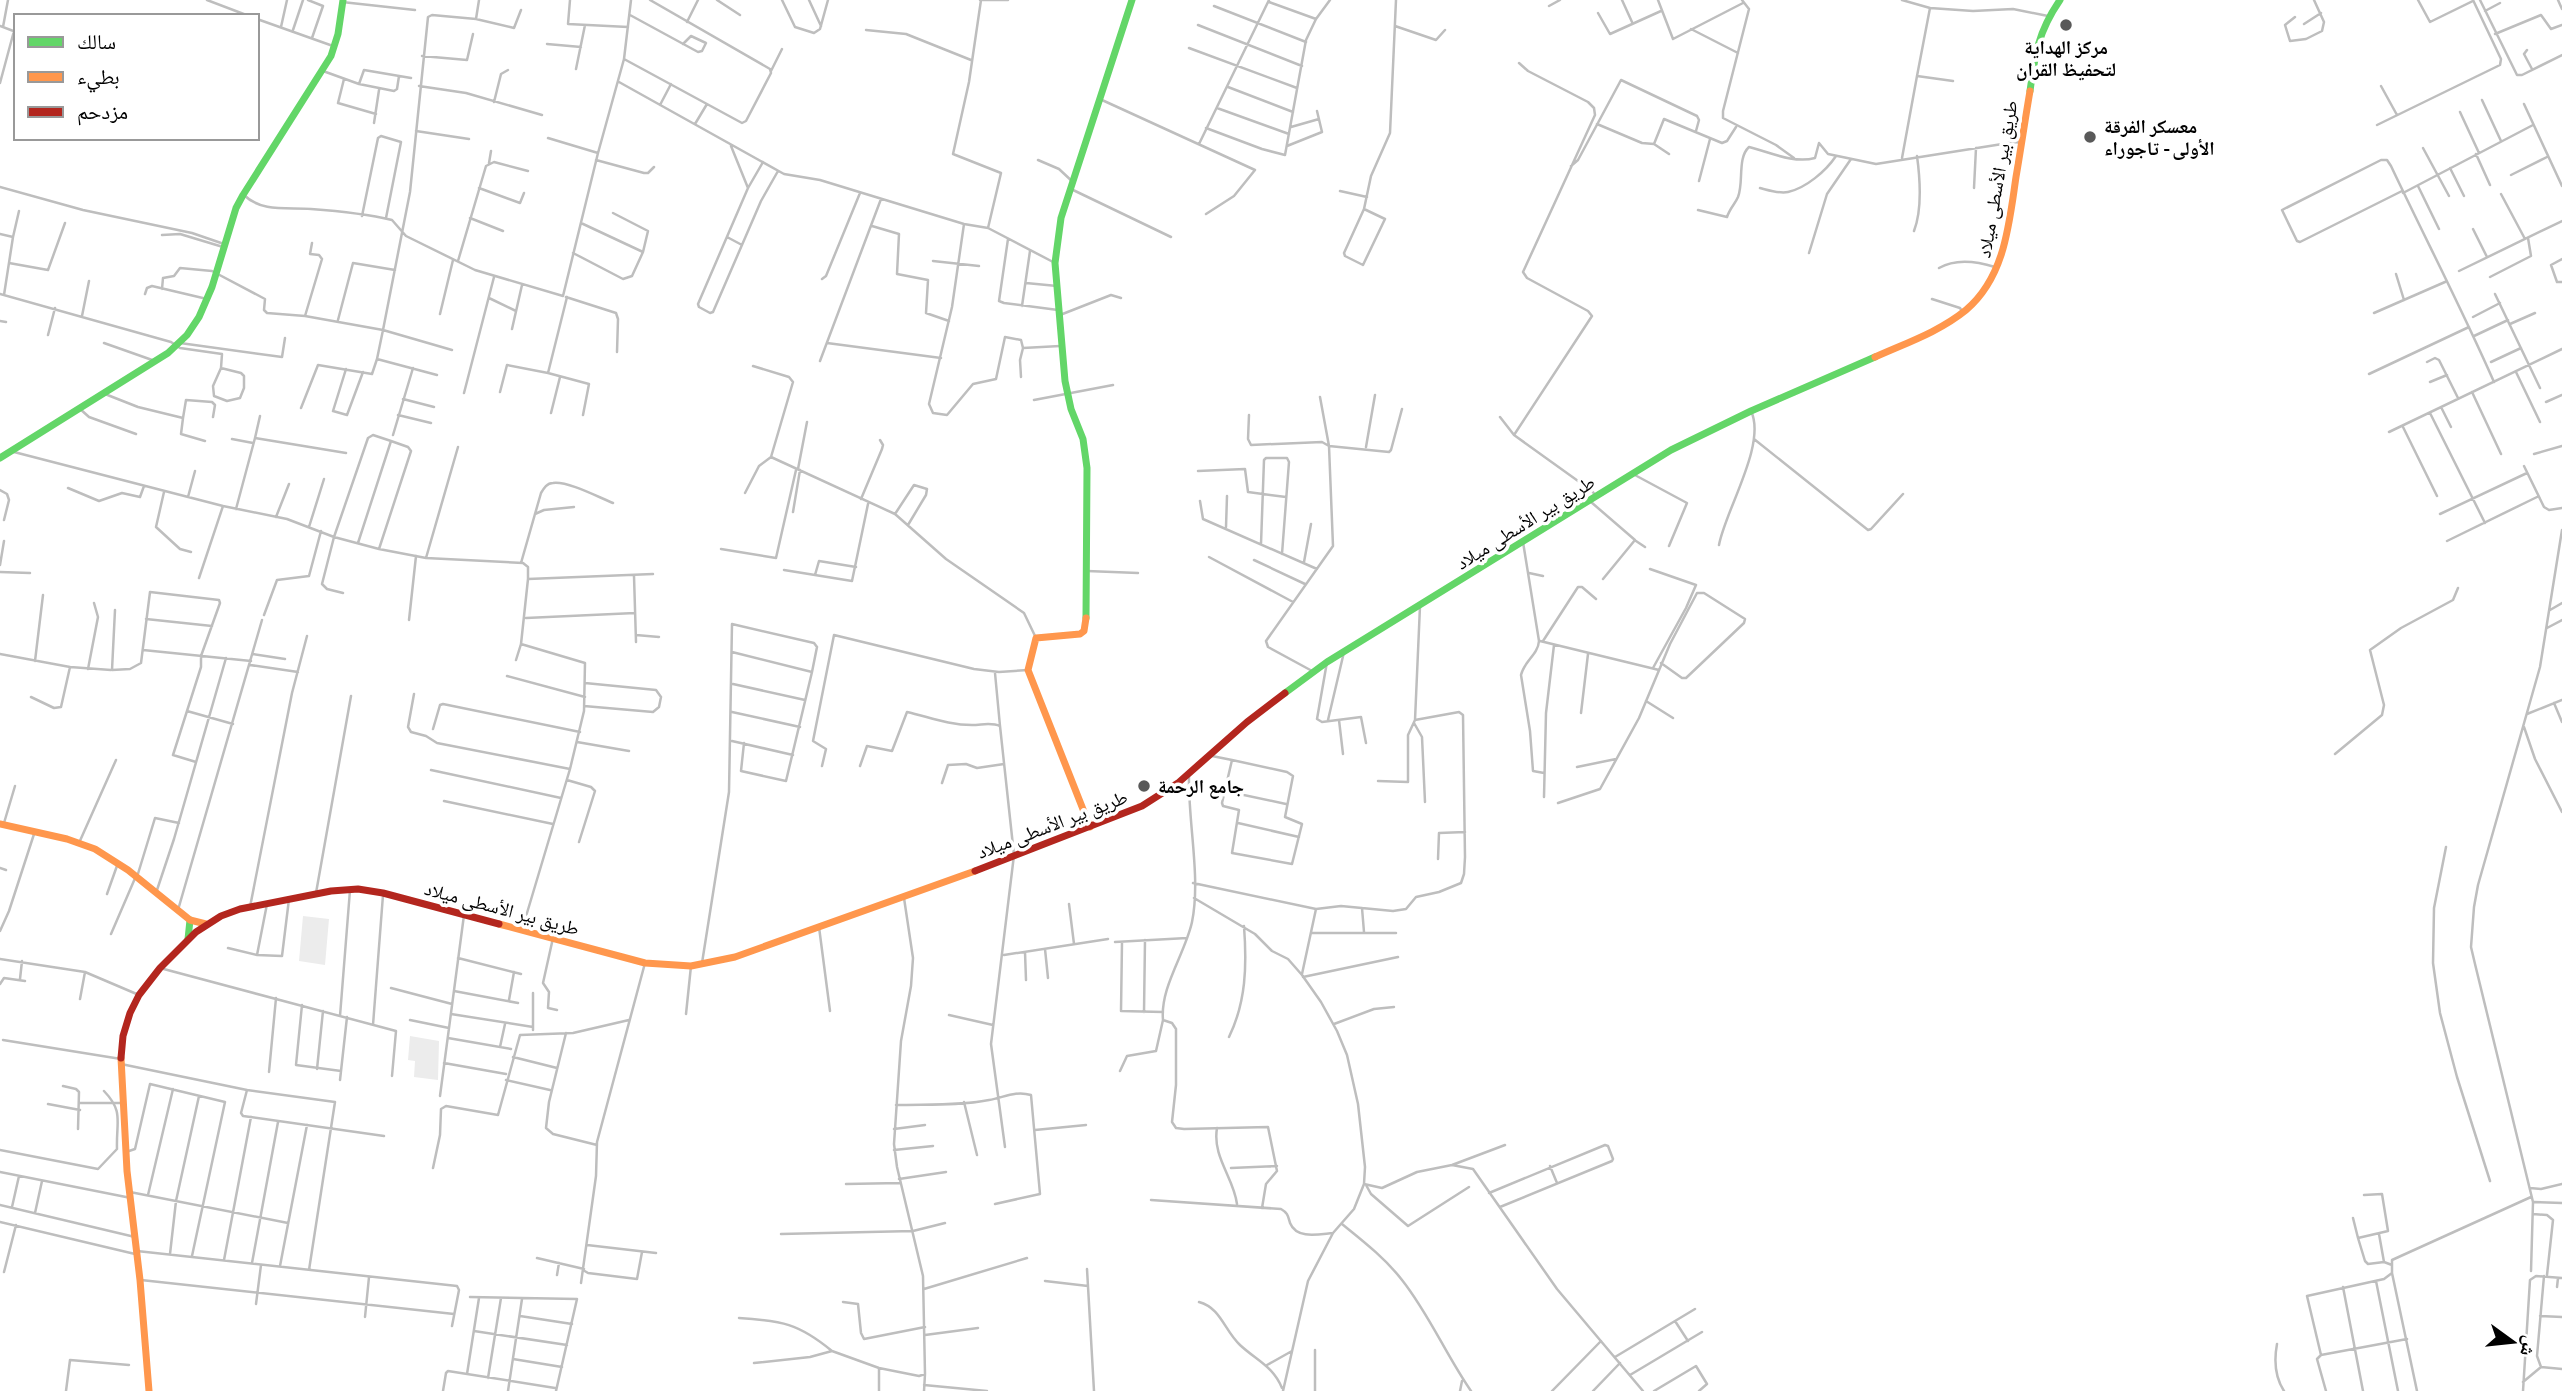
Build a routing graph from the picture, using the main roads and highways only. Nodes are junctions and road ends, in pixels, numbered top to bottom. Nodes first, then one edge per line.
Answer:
1 (1132, 0) edge
2 (2060, 0) edge
3 (343, 1) edge
4 (4, 454) edge
5 (2, 824) edge
6 (1090, 827) junction
7 (190, 920) junction
8 (206, 924) junction
9 (187, 940) junction
10 (149, 1391) edge

1 - 6 main road
2 - 6 main road, طريق بير الأسطى ميلاد
3 - 4 main road
5 - 7 main road
6 - 8 main road, طريق بير الأسطى ميلاد
7 - 8 main road
7 - 9 main road
8 - 9 main road, طريق بير الأسطى ميلاد
9 - 10 main road, طريق بير الأسطى ميلاد

